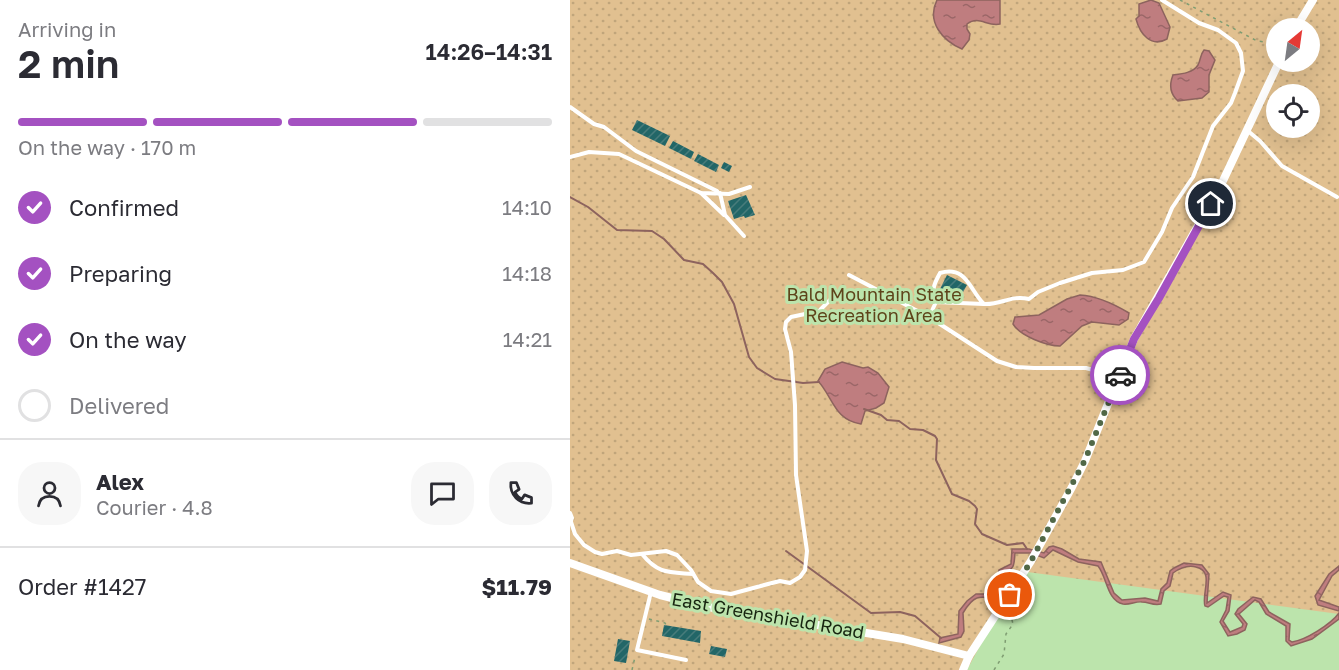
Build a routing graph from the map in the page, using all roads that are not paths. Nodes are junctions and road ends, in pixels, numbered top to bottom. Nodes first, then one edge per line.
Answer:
1 (1162, 0) edge
2 (1313, 0) edge
3 (1302, 18) edge
4 (1275, 72) edge
5 (570, 107) edge
6 (1247, 131) junction
7 (570, 157) edge
8 (750, 187) dead end
9 (720, 192) junction
10 (701, 193) junction
11 (1337, 197) dead end
12 (725, 215) junction
13 (744, 236) dead end
14 (849, 275) dead end
15 (833, 297) dead end
16 (936, 302) junction
17 (984, 304) junction
18 (929, 317) junction
19 (1119, 378) junction
20 (570, 513) edge
21 (571, 522) edge
22 (642, 554) junction
23 (570, 563) edge
24 (694, 574) junction
25 (651, 592) junction
26 (969, 656) junction
27 (686, 660) dead end
28 (963, 670) edge

1 - 17 lane
2 - 3 street
4 - 6 street
5 - 9 lane
6 - 11 lane
6 - 19 street
7 - 10 lane
8 - 9 lane
9 - 10 lane
9 - 12 lane
10 - 12 lane
12 - 13 lane
14 - 18 lane
15 - 24 lane
16 - 17 lane
16 - 17 lane
16 - 18 lane
18 - 19 lane
19 - 26 street
20 - 21 lane
21 - 22 lane
22 - 24 lane
22 - 24 lane
23 - 25 street, East Greenshield Road
25 - 26 street, East Greenshield Road
25 - 27 lane
26 - 28 street

